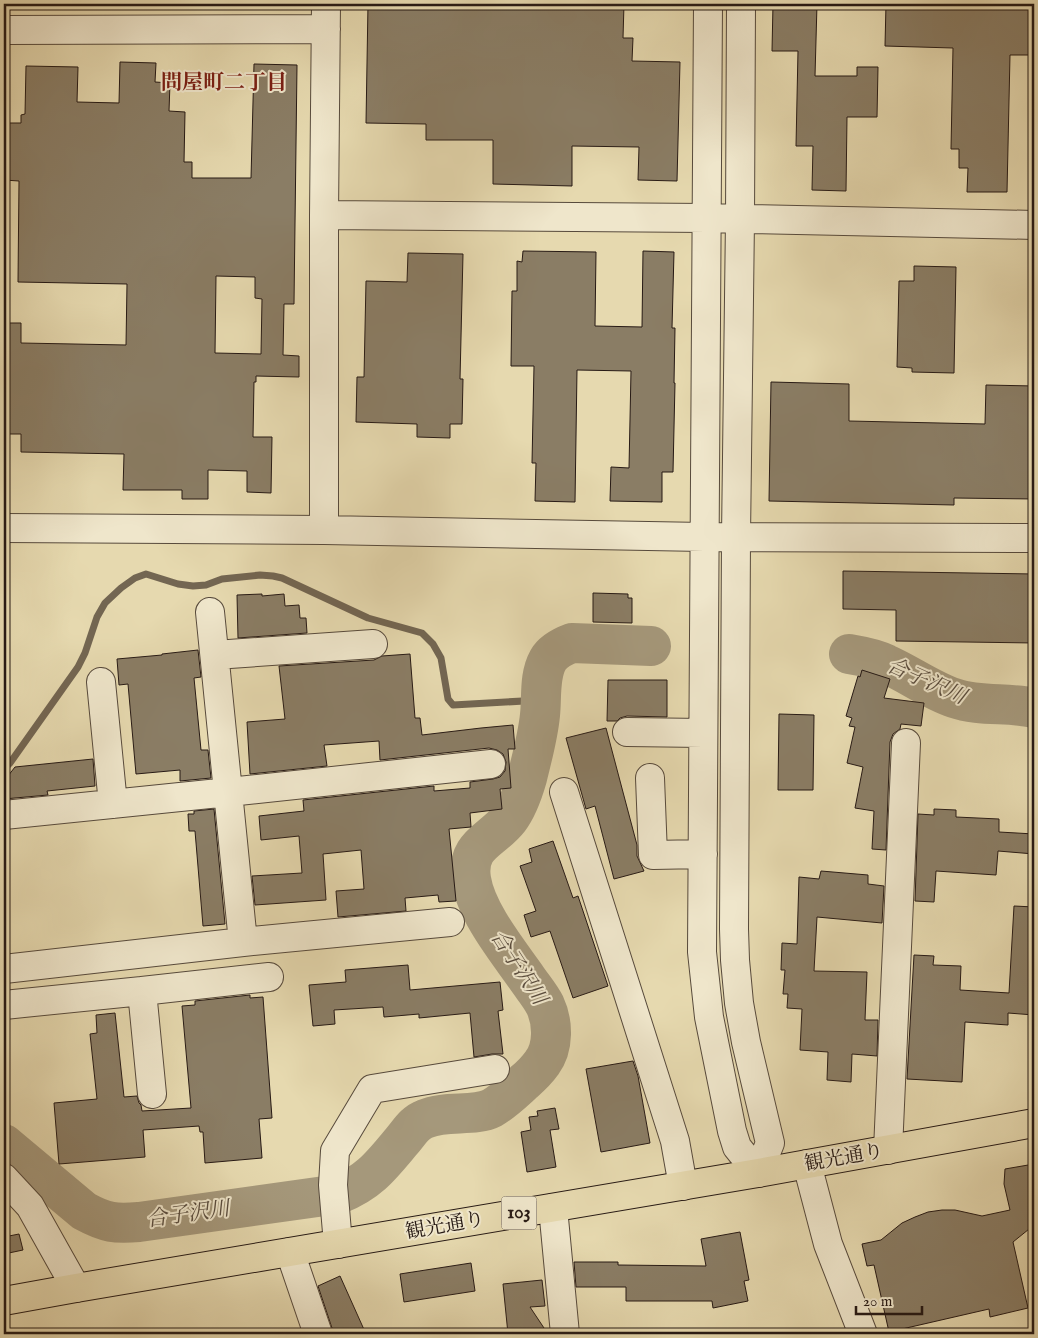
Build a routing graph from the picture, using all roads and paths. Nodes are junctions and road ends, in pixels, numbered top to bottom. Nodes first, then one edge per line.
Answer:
1 (708, 4) edge
2 (741, 4) edge
3 (326, 16) edge
4 (4, 30) edge
5 (324, 214) junction
6 (706, 218) junction
7 (740, 219) junction
8 (1034, 225) edge
9 (4, 528) edge
10 (324, 530) junction
11 (704, 536) junction
12 (736, 537) junction
13 (1034, 538) edge
14 (210, 612) dead end
15 (373, 644) dead end
16 (215, 656) junction
17 (101, 682) dead end
18 (627, 732) dead end
19 (703, 733) junction
20 (906, 743) dead end
21 (490, 764) dead end
22 (650, 778) dead end
23 (229, 792) junction
24 (564, 792) dead end
25 (113, 804) junction
26 (4, 815) edge
27 (703, 854) junction
28 (450, 922) dead end
29 (244, 942) junction
30 (4, 969) edge
31 (269, 977) dead end
32 (142, 991) junction
33 (4, 1005) edge
34 (495, 1069) dead end
35 (152, 1094) dead end
36 (1034, 1123) edge
37 (888, 1150) junction
38 (807, 1164) junction
39 (758, 1173) junction
40 (4, 1178) edge
41 (683, 1186) junction
42 (553, 1208) junction
43 (338, 1244) junction
44 (290, 1252) junction
45 (76, 1288) junction
46 (4, 1301) edge
47 (318, 1334) edge
48 (565, 1334) edge
49 (863, 1334) edge

1 - 6 street
2 - 7 street
3 - 4 street
3 - 5 street
5 - 6 street
5 - 10 street
6 - 7 street
6 - 11 street
7 - 8 street
7 - 12 street
9 - 10 street
10 - 11 street
11 - 12 street
11 - 19 street
12 - 13 street
12 - 39 street
14 - 16 street
15 - 16 street
16 - 23 street
17 - 25 street
18 - 19 street
19 - 27 street
20 - 37 street
21 - 23 street
22 - 27 street
23 - 25 street
23 - 29 street
24 - 41 street
25 - 26 street
27 - 39 street
28 - 29 street
29 - 30 street
31 - 32 street
32 - 33 street
32 - 35 street
34 - 43 street
36 - 37 highway, 観光通り / 103
37 - 38 highway, 観光通り / 103
38 - 39 highway, 観光通り / 103
38 - 49 street
39 - 41 highway, 観光通り / 103
40 - 45 street
41 - 42 highway, 観光通り / 103
42 - 43 highway, 観光通り / 103
42 - 48 street
43 - 44 highway, 観光通り / 103
44 - 45 highway, 観光通り / 103
44 - 47 street
45 - 46 highway, 観光通り / 103

